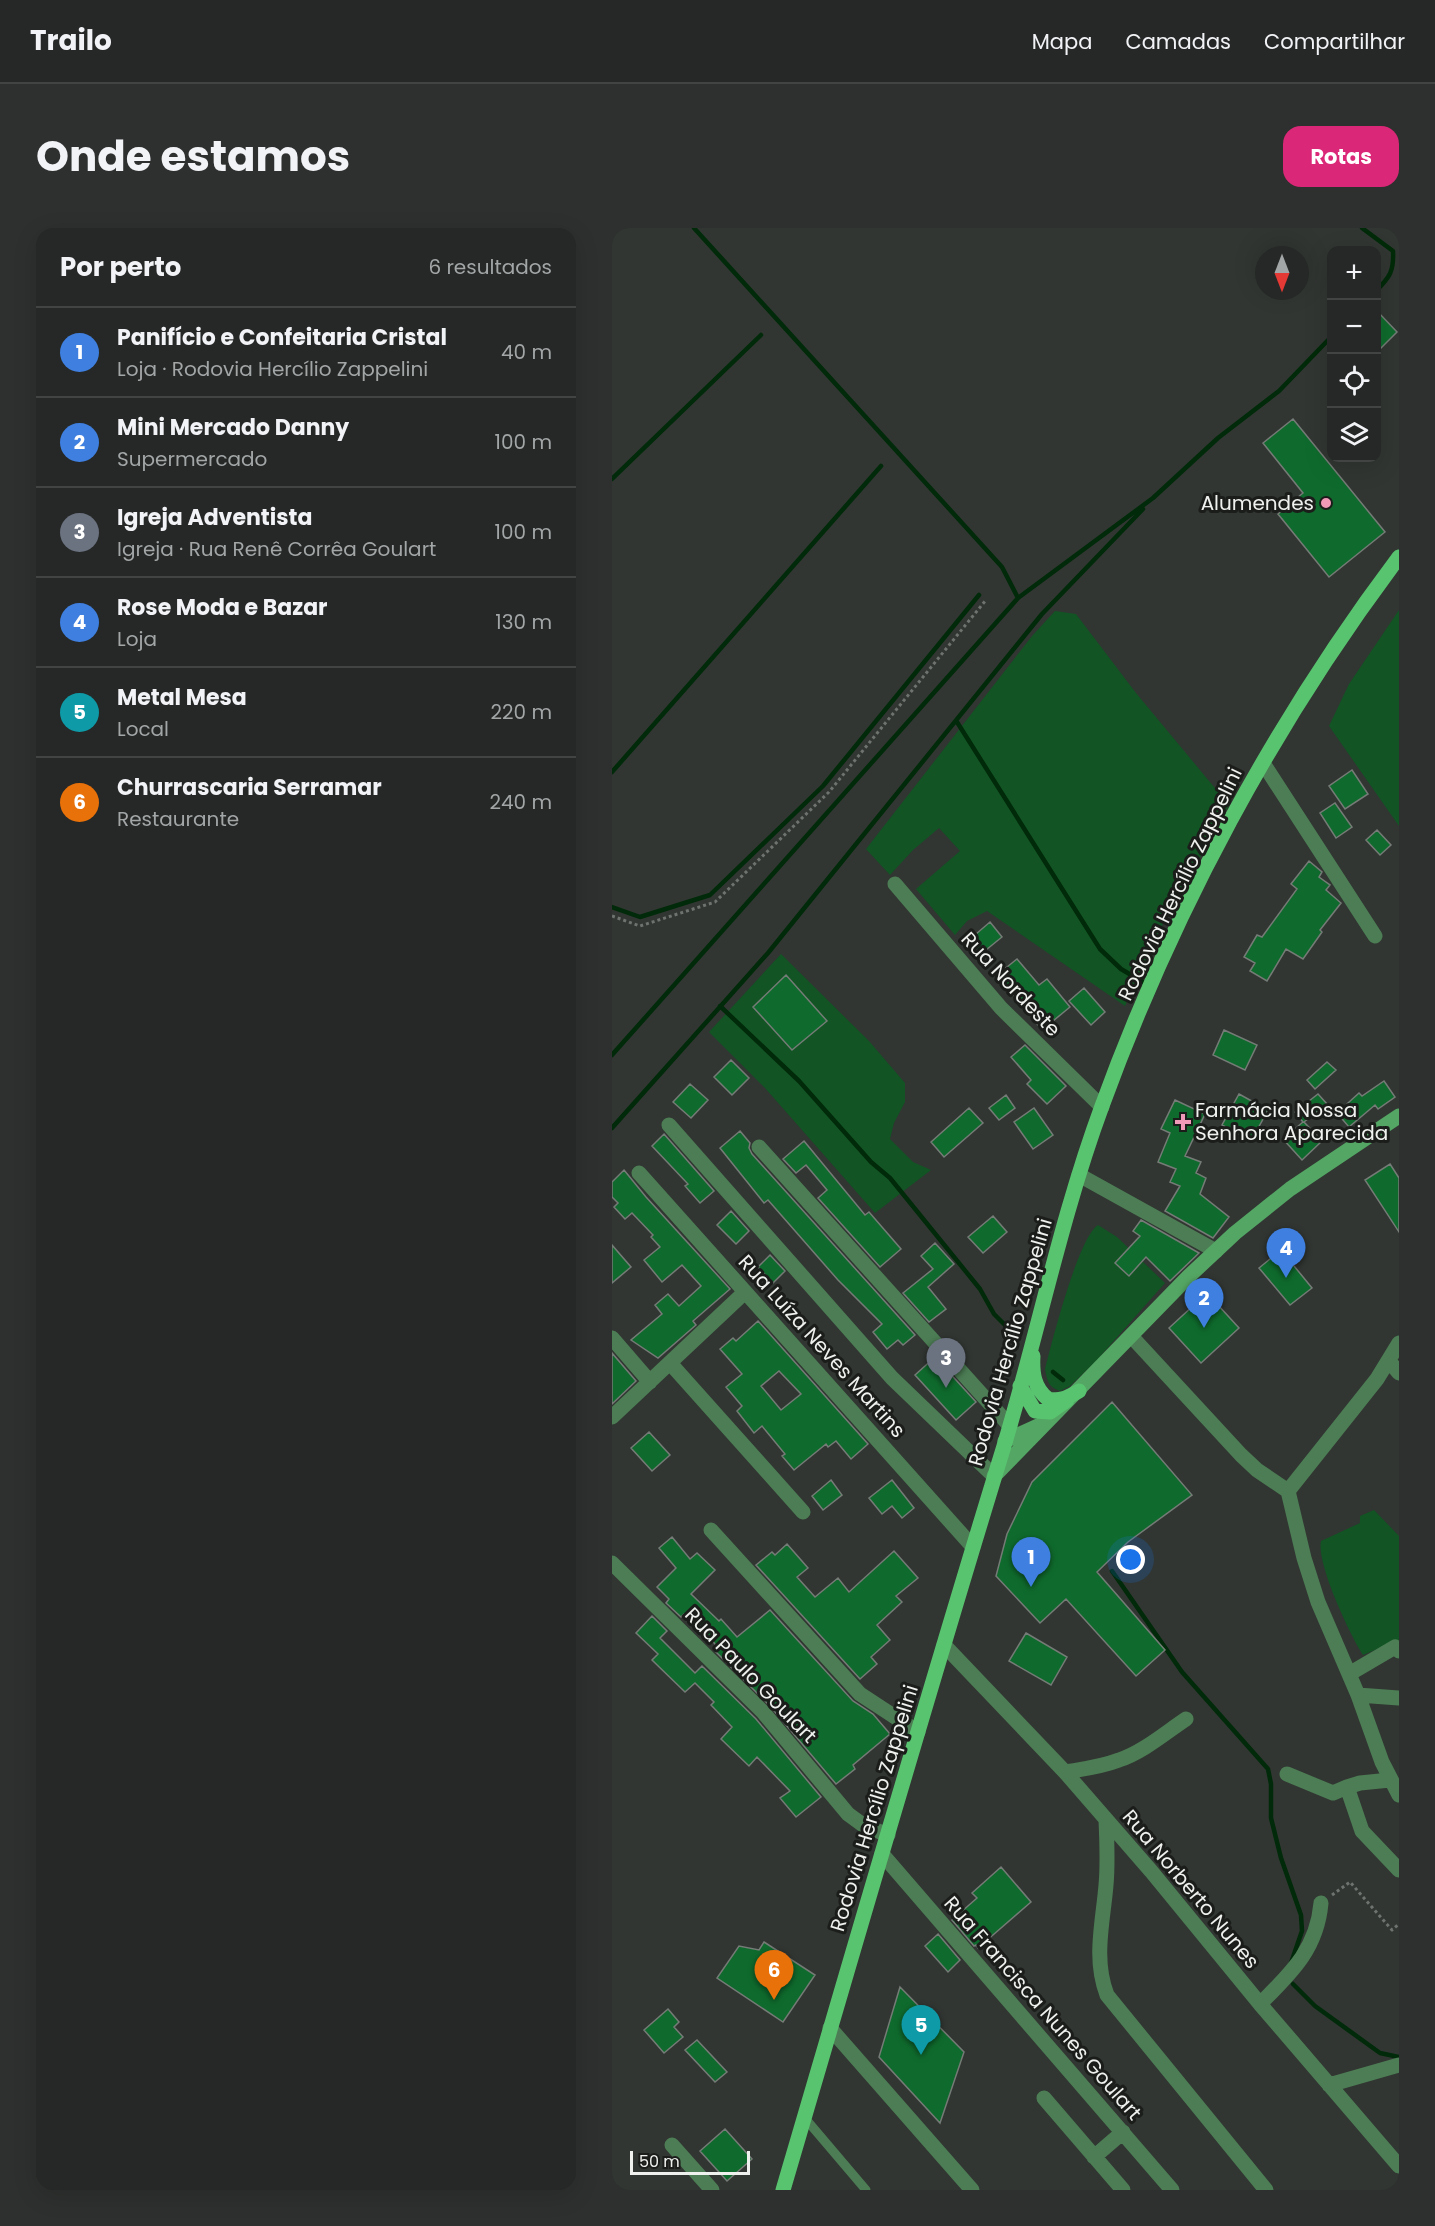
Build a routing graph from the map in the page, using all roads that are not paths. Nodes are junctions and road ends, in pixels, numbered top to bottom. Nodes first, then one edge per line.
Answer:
1 (1399, 557) edge
2 (1263, 764) junction
3 (895, 884) dead end
4 (1375, 936) dead end
5 (1102, 1107) junction
6 (1399, 1116) edge
7 (669, 1125) dead end
8 (759, 1148) dead end
9 (639, 1173) dead end
10 (1079, 1175) junction
11 (1216, 1251) junction
12 (745, 1292) junction
13 (1035, 1332) junction
14 (1132, 1337) junction
15 (612, 1338) edge
16 (1399, 1343) edge
17 (670, 1363) junction
18 (1394, 1367) edge
19 (650, 1382) junction
20 (1020, 1386) junction
21 (1079, 1390) junction
22 (612, 1418) edge
23 (1048, 1422) junction
24 (1010, 1426) junction
25 (1005, 1441) junction
26 (994, 1476) junction
27 (1288, 1491) junction
28 (803, 1512) dead end
29 (711, 1530) dead end
30 (973, 1546) junction
31 (612, 1563) edge
32 (944, 1645) junction
33 (1399, 1651) edge
34 (1349, 1674) junction
35 (1358, 1695) junction
36 (1399, 1698) edge
37 (1186, 1719) dead end
38 (918, 1732) junction
39 (1065, 1772) junction
40 (1287, 1774) dead end
41 (1390, 1780) junction
42 (1347, 1787) junction
43 (1399, 1795) edge
44 (1106, 1820) junction
45 (888, 1835) junction
46 (882, 1854) junction
47 (1399, 1870) edge
48 (1321, 1903) road end
49 (1260, 2004) junction
50 (830, 2028) junction
51 (1399, 2065) edge
52 (1329, 2085) junction
53 (1044, 2098) dead end
54 (804, 2117) junction
55 (1123, 2132) junction
56 (672, 2145) dead end
57 (1094, 2157) junction
58 (1399, 2166) edge
59 (712, 2190) edge
60 (783, 2190) edge
61 (866, 2190) edge
62 (972, 2190) edge
63 (1123, 2190) edge
64 (1172, 2190) edge
65 (1266, 2190) edge

1 - 2 main road, Rodovia Hercílio Zappelini
2 - 4 street
2 - 5 main road, Rodovia Hercílio Zappelini
3 - 5 street, Rua Nordeste
5 - 10 main road, Rodovia Hercílio Zappelini
6 - 11 street
7 - 26 street
8 - 24 street
9 - 12 street, Rua Luíza Neves Martins
10 - 11 street
10 - 13 main road, Rodovia Hercílio Zappelini
11 - 14 street
12 - 17 street
12 - 30 street, Rua Luíza Neves Martins
13 - 20 main road, Rodovia Hercílio Zappelini
13 - 21 main road
14 - 21 street
14 - 27 street
15 - 19 street
16 - 18 street
17 - 19 street
17 - 28 street
18 - 27 street
19 - 22 street
20 - 21 main road
20 - 24 main road, Rodovia Hercílio Zappelini
21 - 23 street
23 - 25 street
23 - 26 street
24 - 25 main road, Rodovia Hercílio Zappelini
25 - 26 main road, Rodovia Hercílio Zappelini
26 - 30 main road, Rodovia Hercílio Zappelini
27 - 34 street
29 - 38 street
30 - 32 main road, Rodovia Hercílio Zappelini
31 - 45 street, Rua Paulo Goulart
32 - 38 main road, Rodovia Hercílio Zappelini
32 - 39 street, Rua Norberto Nunes
33 - 34 street
34 - 35 street
35 - 36 street
35 - 41 street
37 - 39 street
38 - 45 main road, Rodovia Hercílio Zappelini
39 - 44 street, Rua Norberto Nunes
40 - 42 street
41 - 42 street
41 - 43 street
42 - 47 street
44 - 49 street, Rua Norberto Nunes
44 - 65 street
45 - 46 main road, Rodovia Hercílio Zappelini
46 - 50 main road, Rodovia Hercílio Zappelini
46 - 55 street, Rua Francisca Nunes Goulart
48 - 49 street
49 - 52 street, Rua Norberto Nunes
50 - 54 main road, Rodovia Hercílio Zappelini
50 - 62 street
51 - 52 street
52 - 58 street, Rua Norberto Nunes
53 - 57 street
54 - 60 main road, Rodovia Hercílio Zappelini
54 - 61 lane
55 - 57 street
55 - 64 street, Rua Francisca Nunes Goulart
56 - 59 street
57 - 63 street

